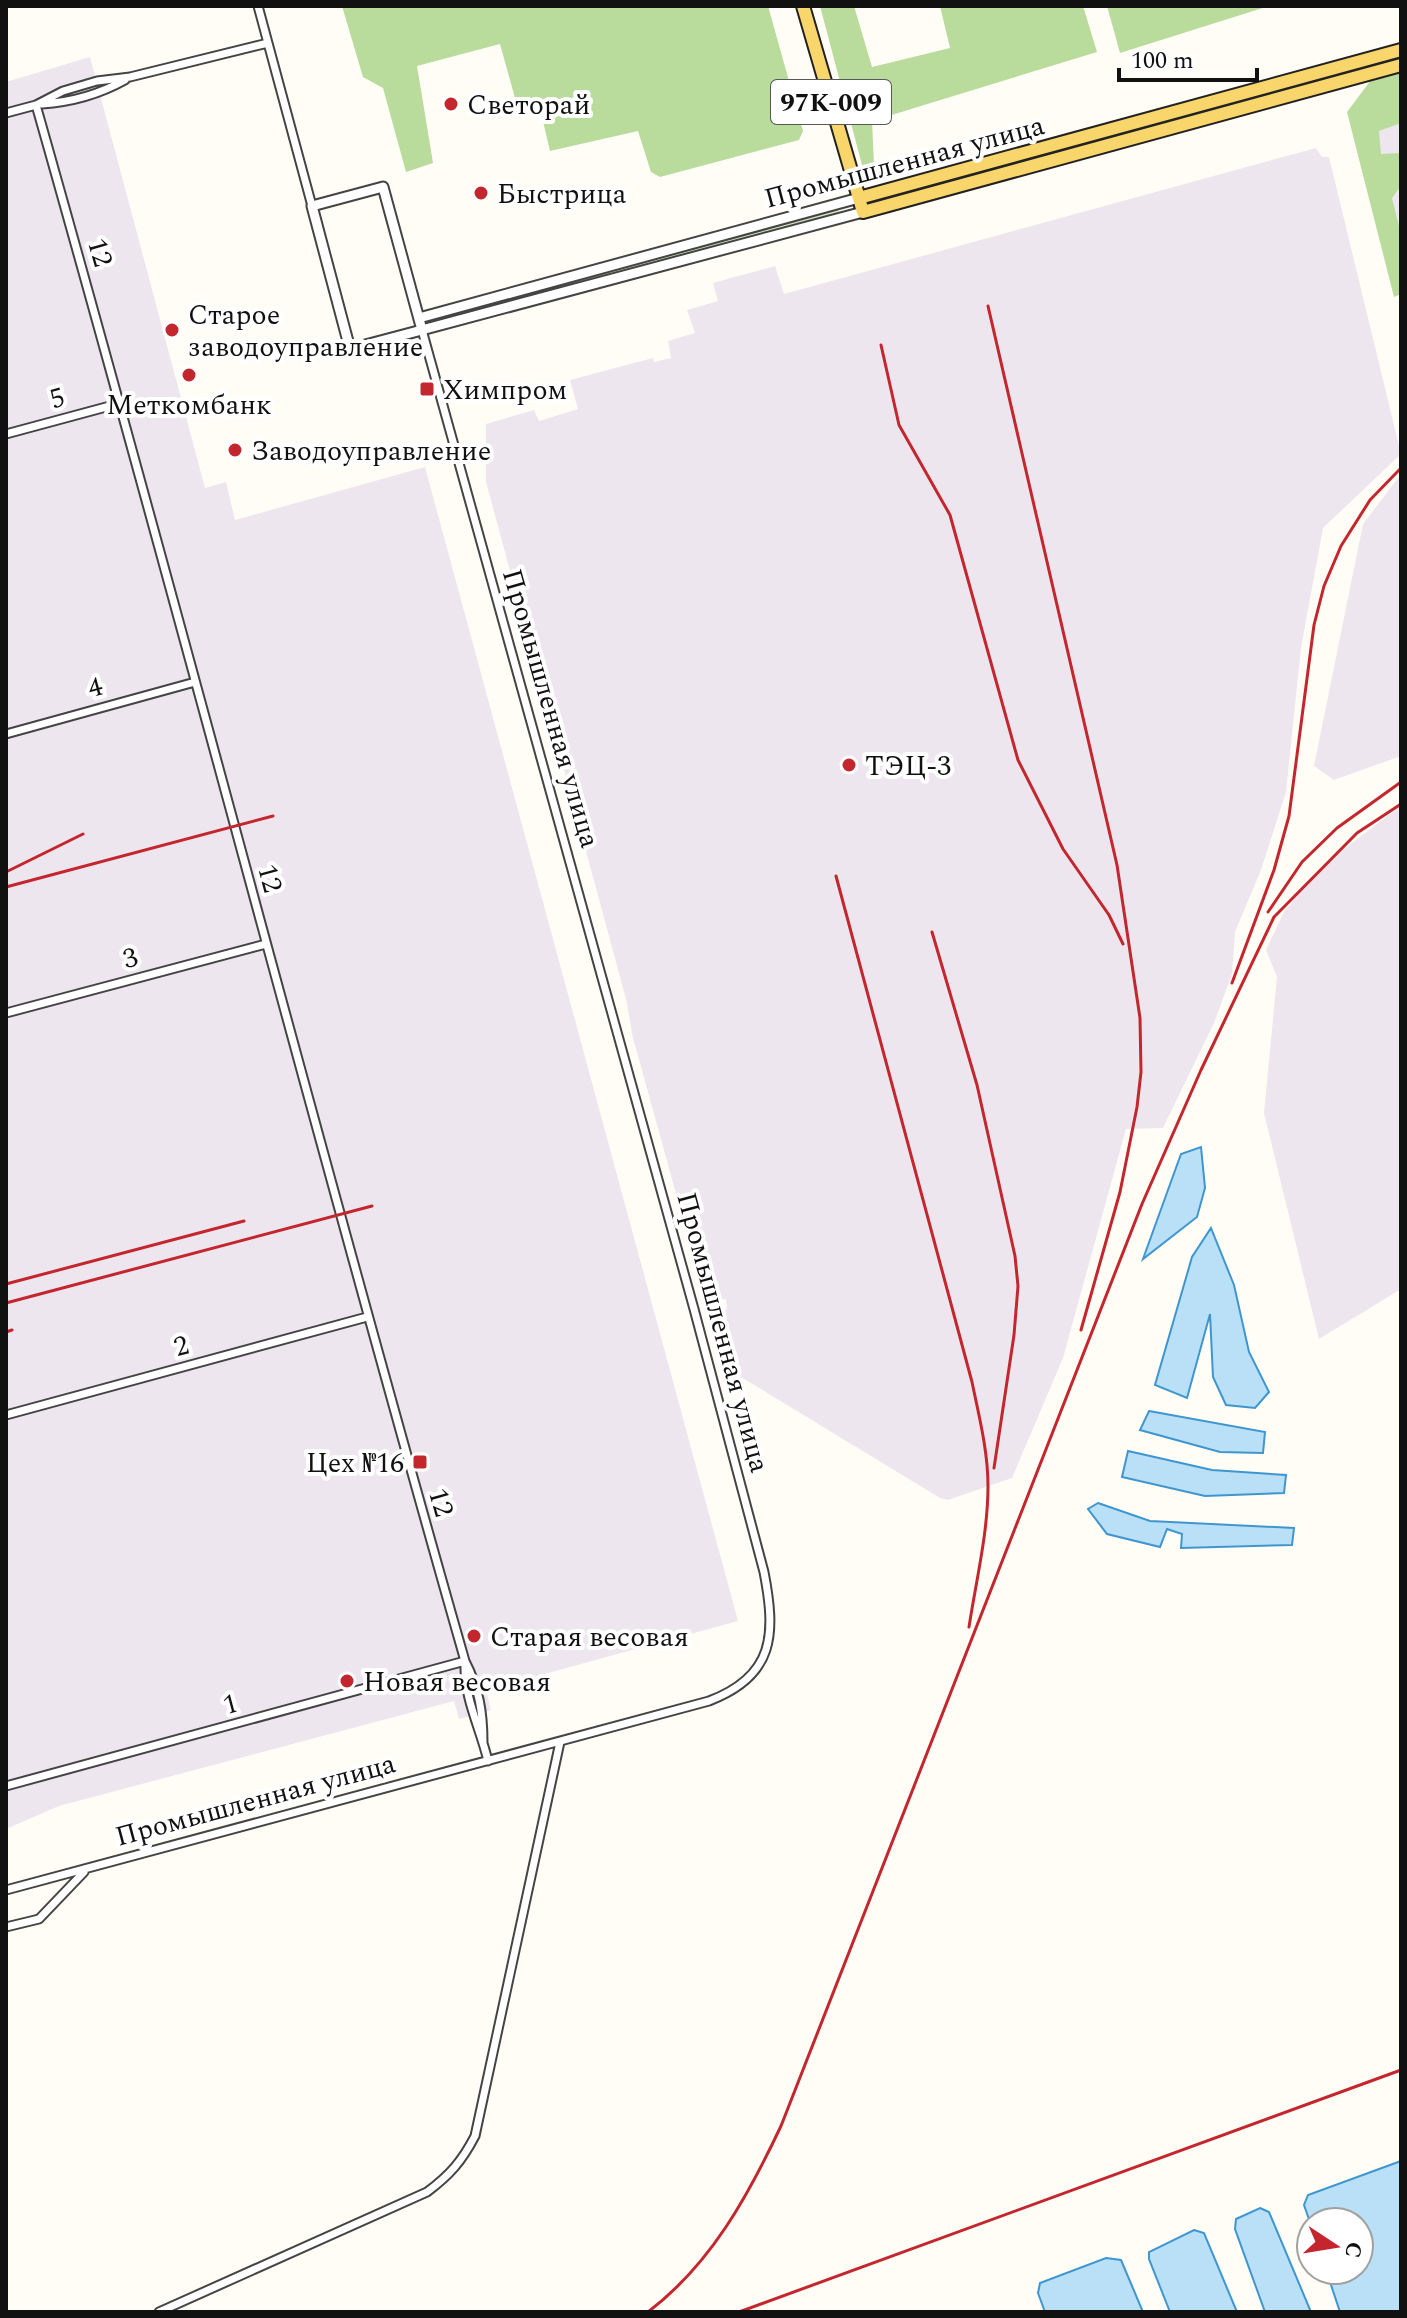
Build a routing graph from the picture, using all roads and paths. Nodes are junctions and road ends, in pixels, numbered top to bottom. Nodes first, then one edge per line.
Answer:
1 (258, 6) edge
2 (803, 6) edge
3 (268, 43) junction
4 (1401, 50) edge
5 (1401, 65) edge
6 (1329, 68) junction
7 (130, 77) junction
8 (1332, 82) junction
9 (36, 105) junction
10 (6, 113) edge
11 (859, 198) junction
12 (312, 206) junction
13 (863, 212) junction
14 (553, 282) junction
15 (556, 294) junction
16 (419, 318) junction
17 (422, 330) junction
18 (121, 403) junction
19 (6, 434) edge
20 (195, 682) junction
21 (6, 734) edge
22 (266, 944) junction
23 (6, 1013) edge
24 (367, 1317) junction
25 (6, 1415) edge
26 (465, 1661) junction
27 (560, 1742) junction
28 (488, 1761) junction
29 (6, 1786) edge
30 (86, 1870) junction
31 (6, 1890) edge
32 (6, 1927) edge
33 (159, 2312) edge

1 - 3 street, Промышленная улица
2 - 11 main road, 97К-009
3 - 7 street
3 - 12 street, Промышленная улица
4 - 6 main road, Промышленная улица
5 - 8 main road, Промышленная улица
6 - 8 main road
6 - 11 main road, Промышленная улица
7 - 9 street
7 - 9 street
8 - 13 main road, Промышленная улица
9 - 10 street
9 - 18 street, 12
11 - 13 main road, 97К-009
11 - 14 street, Промышленная улица
12 - 16 street, Промышленная улица
12 - 17 street, Промышленная улица
13 - 15 street, Промышленная улица
14 - 15 street
14 - 16 street, Промышленная улица
15 - 17 street, Промышленная улица
16 - 17 street, Промышленная улица
17 - 27 street, Промышленная улица
18 - 19 street, 5
18 - 20 street, 12
20 - 21 street, 4
20 - 22 street, 12
22 - 23 street, 3
22 - 24 street, 12
24 - 25 street, 2
24 - 26 street, 12
26 - 28 street, 12
26 - 29 street, 1
27 - 28 street, Промышленная улица
27 - 33 street
28 - 30 street, Промышленная улица
30 - 31 street, Промышленная улица
30 - 32 street, Промышленная улица

